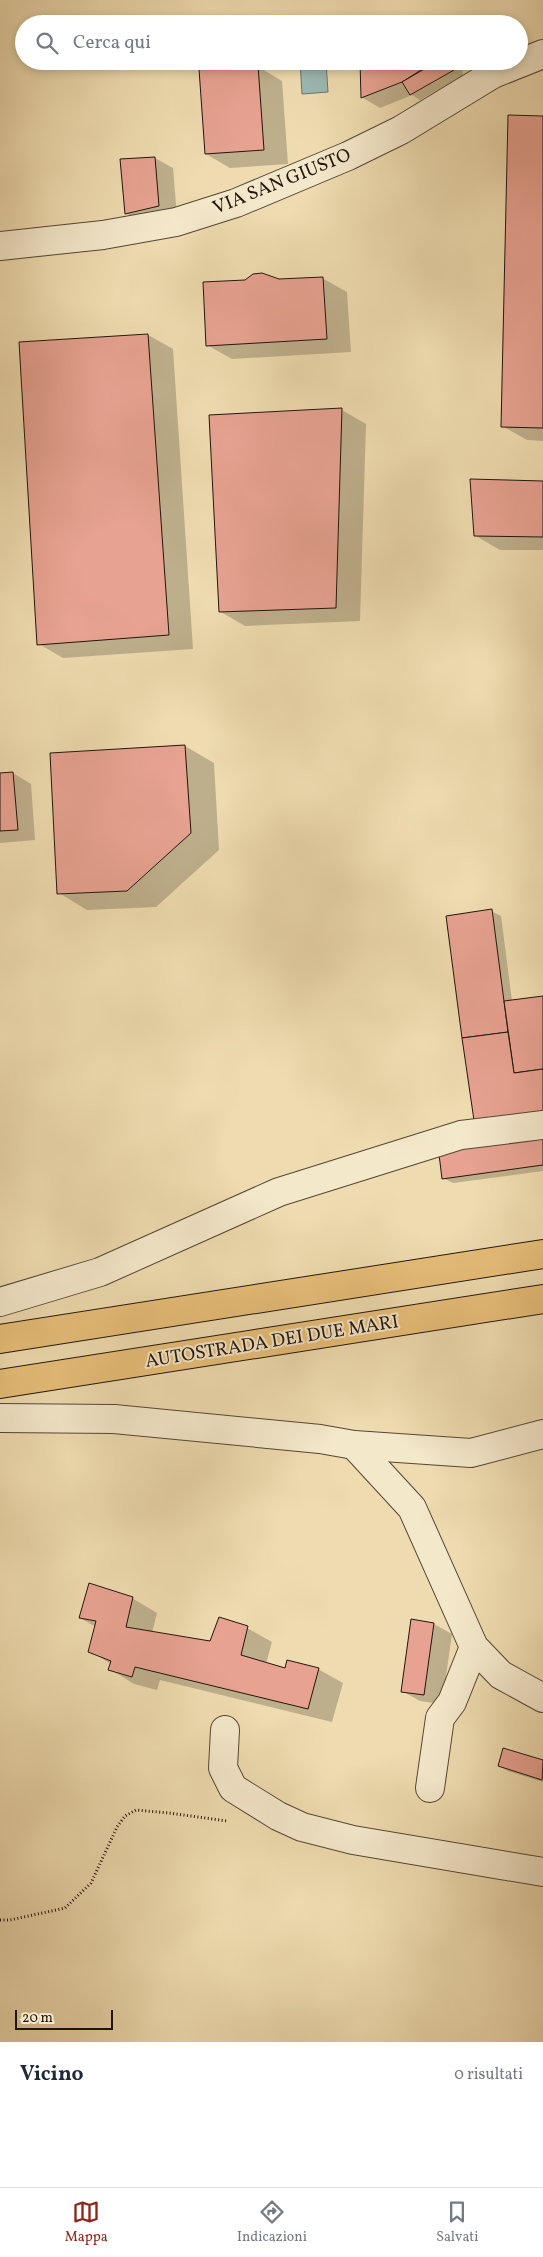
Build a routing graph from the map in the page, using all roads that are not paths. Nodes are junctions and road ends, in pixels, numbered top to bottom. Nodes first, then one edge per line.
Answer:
1 (543, 54) edge
2 (528, 60) edge
3 (503, 70) edge
4 (0, 246) edge
5 (543, 1125) edge
6 (543, 1254) edge
7 (543, 1299) edge
8 (0, 1302) edge
9 (0, 1339) edge
10 (0, 1384) edge
11 (0, 1418) edge
12 (543, 1434) edge
13 (354, 1445) junction
14 (474, 1647) junction
15 (543, 1698) edge
16 (225, 1730) dead end
17 (430, 1788) dead end
18 (543, 1872) edge

1 - 2 street, VIA SAN GIUSTO
3 - 4 street, VIA SAN GIUSTO
5 - 8 street
6 - 9 highway
7 - 10 highway, AUTOSTRADA DEI DUE MARI
11 - 13 street
12 - 13 street
13 - 14 street
14 - 15 street
14 - 17 street
16 - 18 street

